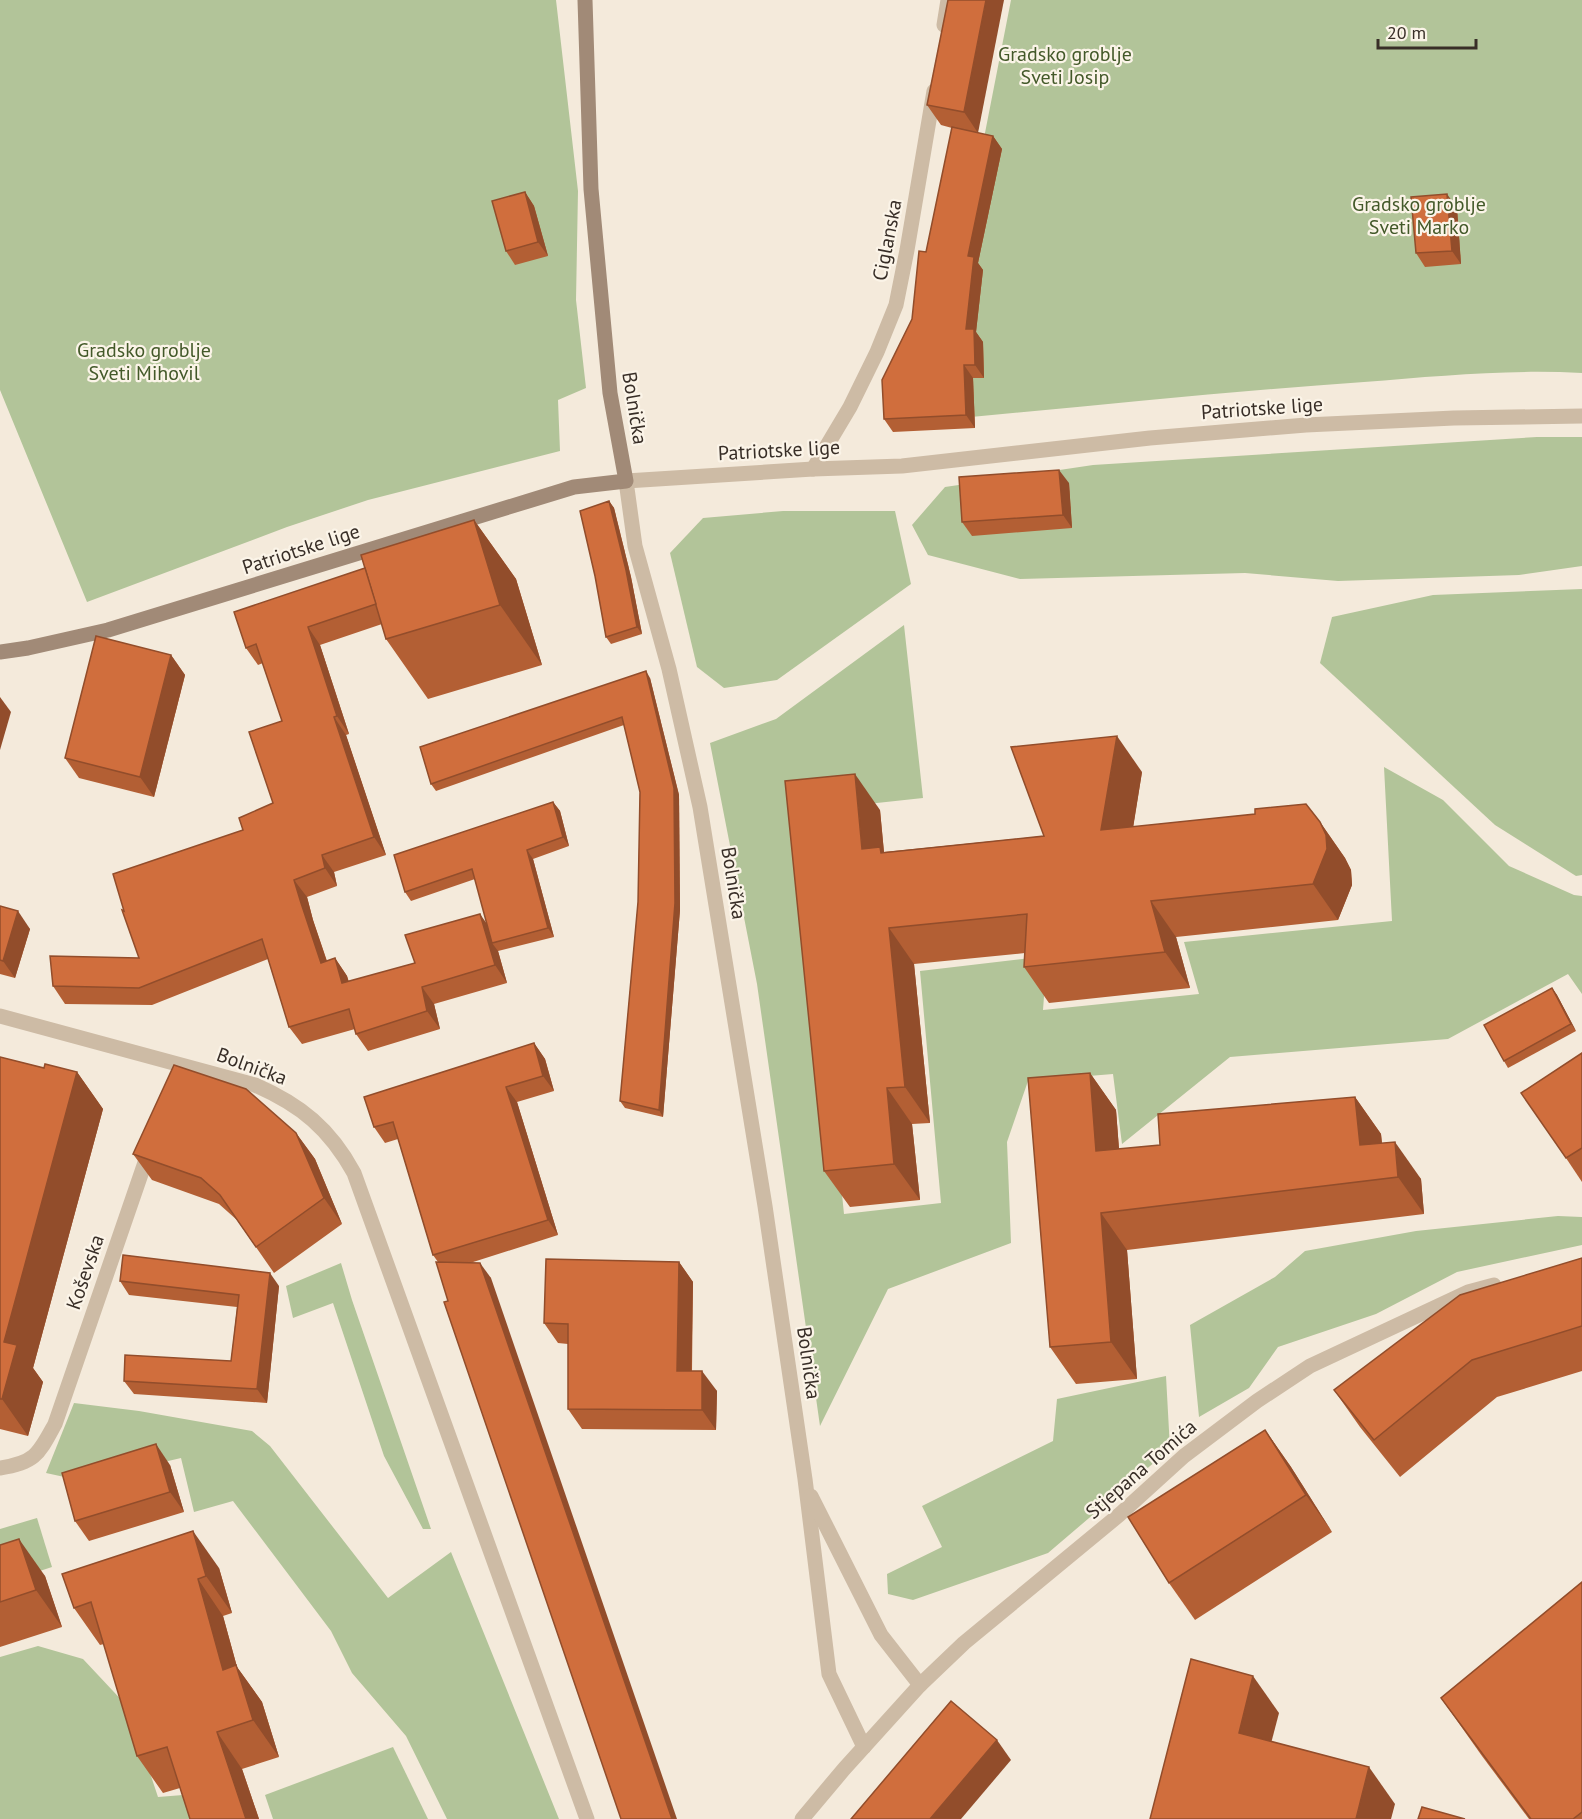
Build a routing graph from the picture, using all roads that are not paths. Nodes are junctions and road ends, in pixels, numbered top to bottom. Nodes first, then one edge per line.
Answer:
1 (585, 0) edge
2 (948, 0) edge
3 (942, 40) edge
4 (937, 72) edge
5 (1582, 416) edge
6 (813, 469) junction
7 (626, 481) junction
8 (0, 652) edge
9 (0, 1016) edge
10 (185, 1066) junction
11 (174, 1084) edge
12 (153, 1137) edge
13 (1506, 1282) edge
14 (0, 1468) edge
15 (806, 1485) junction
16 (920, 1685) junction
17 (864, 1747) junction
18 (587, 1819) edge
19 (802, 1819) edge

1 - 7 main road, Bolnička
2 - 3 street
4 - 6 street, Ciglanska
5 - 6 street, Patriotske lige
6 - 7 street, Patriotske lige
7 - 8 main road, Patriotske lige
7 - 15 street, Bolnička
9 - 10 street, Bolnička
10 - 11 street
10 - 18 street, Bolnička
12 - 14 street, Koševska
13 - 16 street, Stjepana Tomića
15 - 16 street, Bolnička
15 - 17 street, Bolnička
16 - 17 street, Stjepana Tomića
17 - 19 street, Stjepana Tomića

